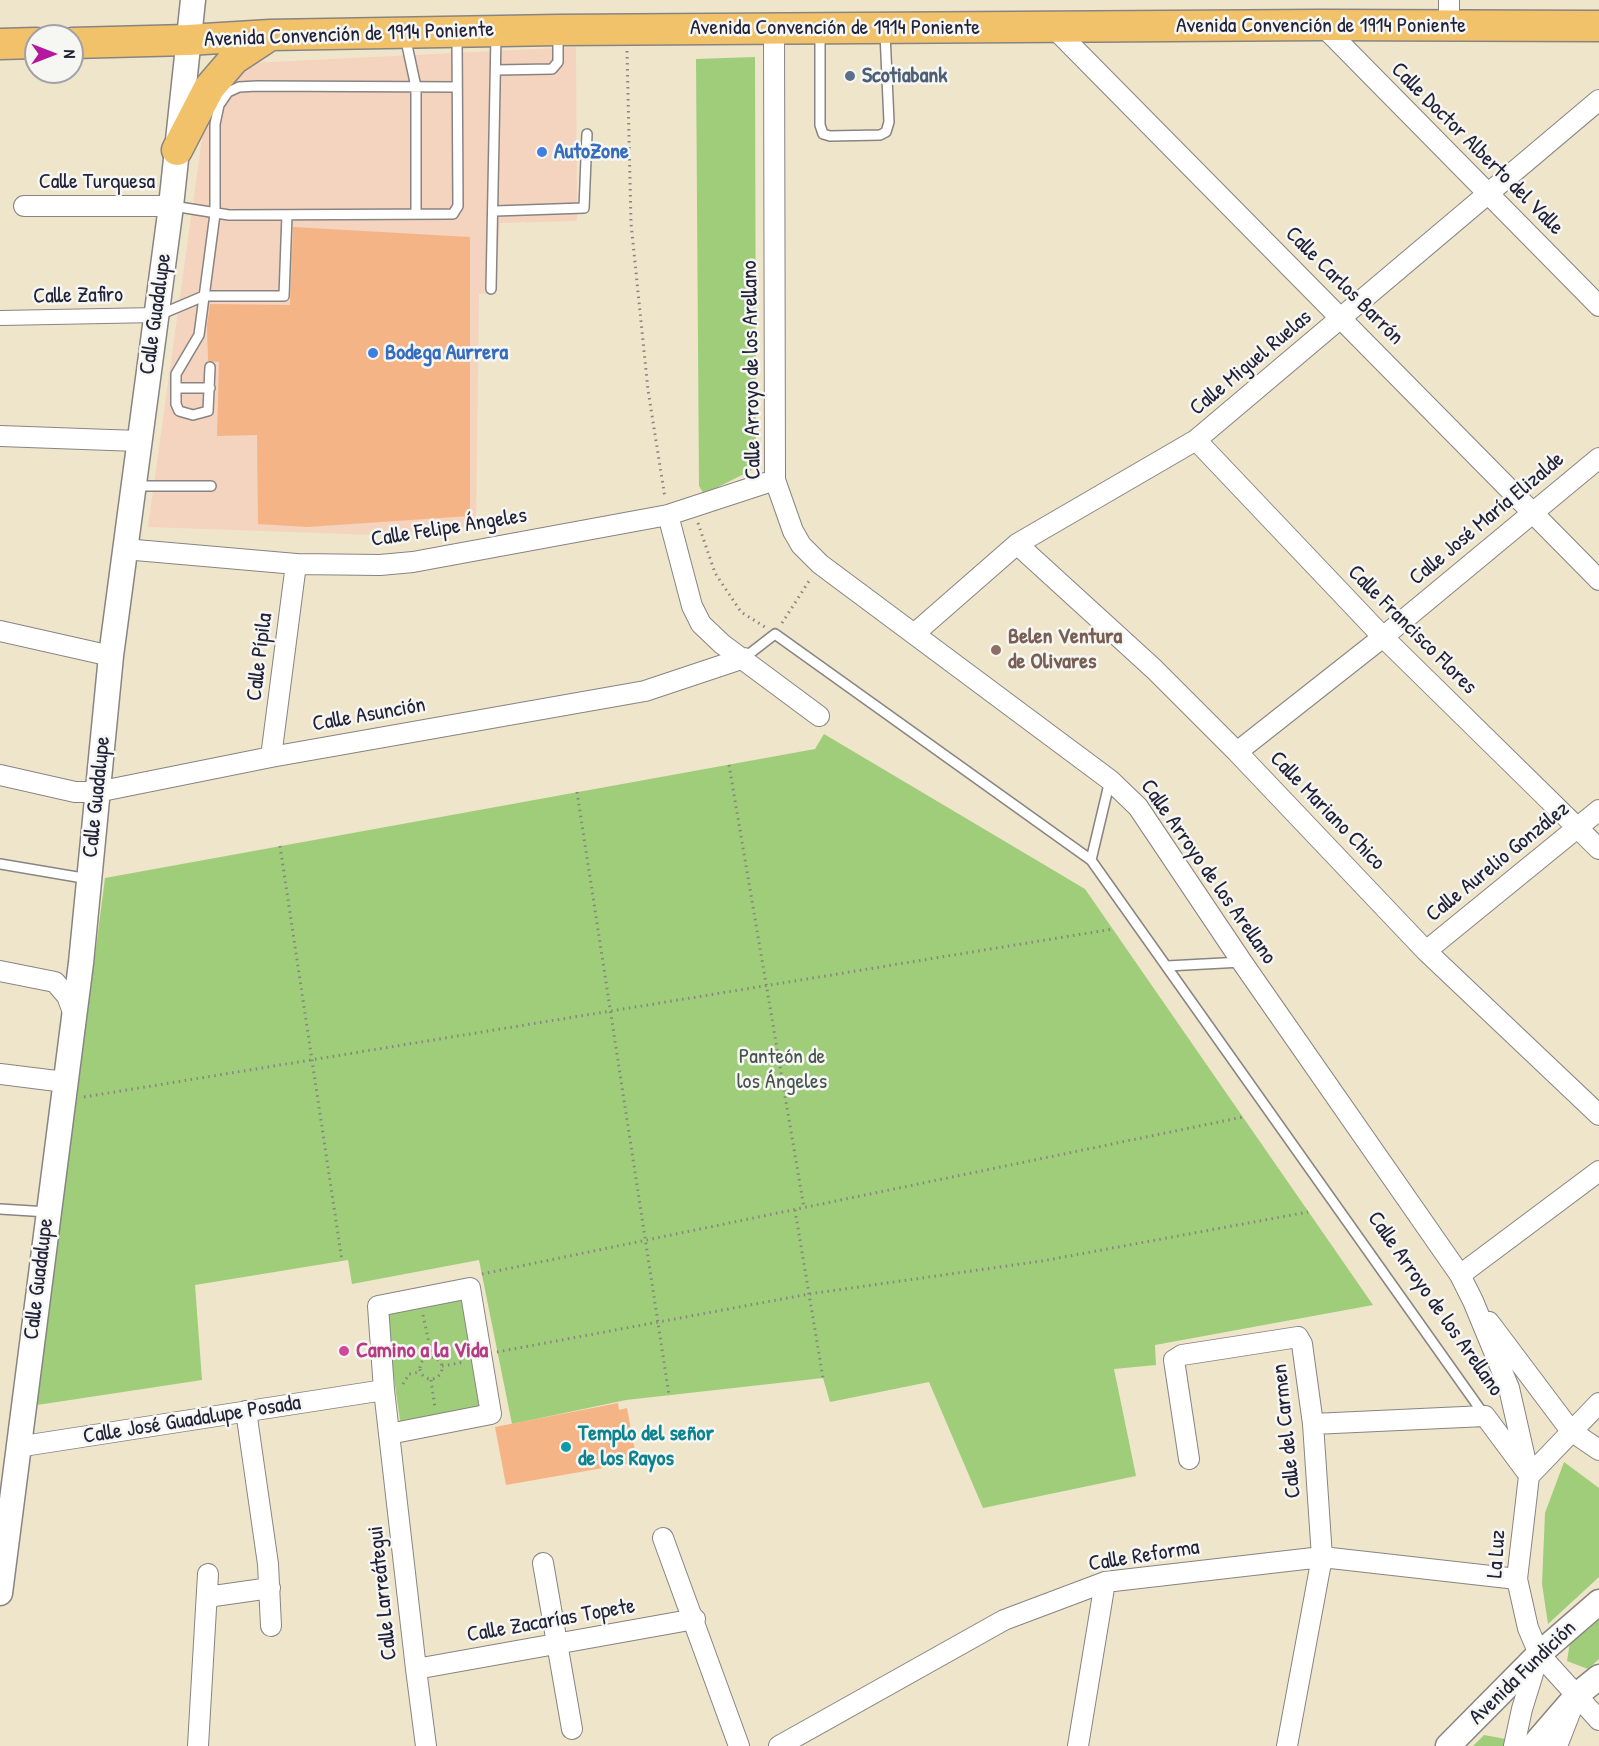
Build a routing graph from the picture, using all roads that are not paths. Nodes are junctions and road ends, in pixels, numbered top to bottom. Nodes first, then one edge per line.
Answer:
1 (192, 0) edge
2 (1449, 12) edge
3 (1322, 25) junction
4 (1599, 26) edge
5 (1053, 27) junction
6 (774, 28) junction
7 (820, 28) junction
8 (885, 28) junction
9 (496, 30) junction
10 (558, 30) junction
11 (457, 31) junction
12 (404, 33) junction
13 (270, 35) junction
14 (188, 40) junction
15 (24, 43) edge
16 (84, 43) edge
17 (0, 44) edge
18 (496, 70) junction
19 (416, 87) junction
20 (456, 87) junction
21 (1599, 100) edge
22 (587, 134) dead end
23 (177, 150) junction
24 (1486, 194) junction
25 (24, 206) dead end
26 (171, 206) junction
27 (495, 211) junction
28 (215, 214) junction
29 (416, 214) junction
30 (287, 215) junction
31 (491, 288) dead end
32 (204, 296) junction
33 (1599, 306) edge
34 (157, 315) junction
35 (1341, 317) junction
36 (0, 318) edge
37 (210, 367) dead end
38 (176, 388) junction
39 (210, 388) junction
40 (0, 436) edge
41 (1196, 440) junction
42 (138, 441) junction
43 (1599, 458) edge
44 (775, 480) junction
45 (132, 486) junction
46 (211, 486) dead end
47 (1532, 514) junction
48 (668, 515) junction
49 (1017, 544) junction
50 (124, 549) junction
51 (296, 564) junction
52 (1599, 580) edge
53 (0, 631) edge
54 (914, 634) junction
55 (1383, 637) junction
56 (111, 656) junction
57 (744, 658) junction
58 (819, 716) dead end
59 (1237, 752) junction
60 (271, 757) junction
61 (0, 775) edge
62 (1110, 780) junction
63 (97, 792) junction
64 (1599, 810) edge
65 (1578, 828) junction
66 (1599, 849) edge
67 (1091, 860) junction
68 (0, 864) edge
69 (89, 879) junction
70 (1426, 951) junction
71 (1242, 962) junction
72 (81, 963) junction
73 (1167, 966) junction
74 (0, 971) edge
75 (55, 982) junction
76 (73, 1012) junction
77 (0, 1074) edge
78 (71, 1090) junction
79 (1599, 1115) edge
80 (1599, 1171) edge
81 (0, 1209) edge
82 (48, 1212) junction
83 (1460, 1275) junction
84 (1473, 1301) junction
85 (384, 1390) junction
86 (1599, 1403) edge
87 (246, 1411) junction
88 (1485, 1416) junction
89 (1313, 1424) junction
90 (1570, 1431) junction
91 (389, 1434) junction
92 (9, 1448) edge
93 (1599, 1450) edge
94 (1189, 1459) dead end
95 (1529, 1476) junction
96 (663, 1538) dead end
97 (1322, 1557) junction
98 (543, 1563) dead end
99 (208, 1574) dead end
100 (1517, 1579) junction
101 (1105, 1582) junction
102 (270, 1588) junction
103 (0, 1593) edge
104 (207, 1597) junction
105 (1599, 1602) edge
106 (694, 1619) junction
107 (271, 1626) dead end
108 (558, 1646) junction
109 (1539, 1654) junction
110 (416, 1669) junction
111 (1599, 1677) edge
112 (1578, 1694) junction
113 (1599, 1720) edge
114 (572, 1729) dead end
115 (198, 1746) edge
116 (426, 1746) edge
117 (739, 1746) edge
118 (779, 1746) edge
119 (1078, 1746) edge
120 (1287, 1746) edge
121 (1448, 1746) edge
122 (1514, 1746) edge
123 (1533, 1746) edge
124 (1557, 1746) edge

1 - 14 street, Calle Guadalupe
2 - 3 main road, Avenida Convención de 1914 Poniente
2 - 4 main road, Avenida Convención de 1914 Poniente
3 - 5 main road, Avenida Convención de 1914 Poniente
3 - 24 street, Calle Doctor Alberto del Valle
5 - 8 main road, Avenida Convención de 1914 Poniente
5 - 35 street, Calle Carlos Barrón
6 - 7 main road, Avenida Convención de 1914 Poniente
6 - 10 main road, Avenida Convención de 1914 Poniente
6 - 44 street, Calle Arroyo de los Arellano
7 - 8 main road, Avenida Convención de 1914 Poniente
7 - 8 lane
9 - 10 main road, Avenida Convención de 1914 Poniente
9 - 11 main road, Avenida Convención de 1914 Poniente
9 - 18 lane
10 - 18 lane
11 - 12 main road, Avenida Convención de 1914 Poniente
11 - 20 lane
12 - 13 main road, Avenida Convención de 1914 Poniente
12 - 19 lane
13 - 14 main road, Avenida Convención de 1914 Poniente
13 - 23 main road
14 - 16 main road, Avenida Convención de 1914 Poniente
14 - 23 street, Calle Guadalupe
15 - 17 main road
18 - 27 lane
19 - 20 lane
19 - 28 lane
19 - 29 lane
20 - 29 lane
21 - 24 street, Calle Miguel Ruelas
22 - 27 lane
23 - 26 street, Calle Guadalupe
24 - 33 street, Calle Doctor Alberto del Valle
24 - 35 street, Calle Miguel Ruelas
25 - 26 street, Calle Turquesa
26 - 28 lane
26 - 34 street, Calle Guadalupe
27 - 31 lane
28 - 30 lane
28 - 32 lane
29 - 30 lane
30 - 32 lane
32 - 34 lane
32 - 38 lane
34 - 36 street, Calle Zafiro
34 - 42 street, Calle Guadalupe
35 - 41 street, Calle Miguel Ruelas
35 - 47 street, Calle Carlos Barrón
37 - 39 lane
38 - 39 lane
38 - 39 lane
40 - 42 street
41 - 49 street, Calle Miguel Ruelas
41 - 55 street, Calle Francisco Flores
42 - 45 street, Calle Guadalupe
43 - 47 street, Calle José María Elizalde
44 - 48 street, Calle Felipe Ángeles
44 - 54 street, Calle Arroyo de los Arellano
45 - 46 lane
45 - 50 street, Calle Guadalupe
47 - 52 street, Calle Carlos Barrón
47 - 55 street, Calle José María Elizalde
48 - 51 street, Calle Felipe Ángeles
48 - 57 street
49 - 54 street, Calle Miguel Ruelas
49 - 59 street, Calle Mariano Chico
50 - 51 street, Calle Felipe Ángeles
50 - 56 street, Calle Guadalupe
51 - 60 street, Calle Pípila
53 - 56 street
54 - 62 street, Calle Arroyo de los Arellano
55 - 59 street, Calle José María Elizalde
55 - 65 street, Calle Francisco Flores
56 - 63 street, Calle Guadalupe
57 - 58 street
57 - 60 street, Calle Asunción
57 - 67 lane, Calle Arroyo de los Arellano
59 - 70 street, Calle Mariano Chico
60 - 63 street, Calle Asunción
61 - 63 street, Calle Asunción
62 - 67 lane
62 - 71 street, Calle Arroyo de los Arellano
63 - 69 street, Calle Guadalupe
64 - 65 street, Calle Aurelio González
65 - 66 street, Calle Francisco Flores
65 - 70 street, Calle Aurelio González
67 - 73 lane, Calle Arroyo de los Arellano
68 - 69 lane
69 - 72 street, Calle Guadalupe
70 - 79 street, Calle Mariano Chico
71 - 73 lane
71 - 83 street, Calle Arroyo de los Arellano
72 - 75 street
72 - 76 street, Calle Guadalupe
73 - 88 lane, Calle Arroyo de los Arellano
74 - 75 street
75 - 76 street
76 - 78 street, Calle Guadalupe
77 - 78 street
78 - 82 street, Calle Guadalupe
80 - 83 street
81 - 82 lane
82 - 92 street, Calle Guadalupe
83 - 84 street, Calle Arroyo de los Arellano
84 - 90 street, Calle Arroyo de los Arellano
84 - 95 street, Calle Arroyo de los Arellano
85 - 87 street, Calle José Guadalupe Posada
85 - 91 street, Calle Larreátegui
85 - 91 street, Calle Larreátegui
86 - 90 street
87 - 92 street, Calle José Guadalupe Posada
87 - 102 street
88 - 89 street
88 - 95 street, Calle Arroyo de los Arellano
89 - 94 street, Calle del Carmen
89 - 97 street, Calle del Carmen
90 - 93 street, Calle Arroyo de los Arellano
90 - 95 street
91 - 110 street, Calle Larreátegui
92 - 103 street, Calle Guadalupe
95 - 100 street, La Luz
96 - 106 street
97 - 100 street, Calle Reforma
97 - 101 street, Calle Reforma
97 - 120 street, Calle del Carmen
98 - 108 street
99 - 104 street
100 - 109 street, La Luz
101 - 118 street, Calle Reforma
101 - 119 street
102 - 104 street
102 - 107 street
104 - 115 street
105 - 109 street, Avenida Fundición
106 - 108 street, Calle Zacarías Topete
106 - 117 street
108 - 110 street, Calle Zacarías Topete
108 - 114 street
109 - 112 street, La Luz
109 - 121 street, Avenida Fundición
109 - 122 street
110 - 116 street, Calle Larreátegui
111 - 112 street
112 - 113 street, La Luz
112 - 123 street
112 - 124 street

